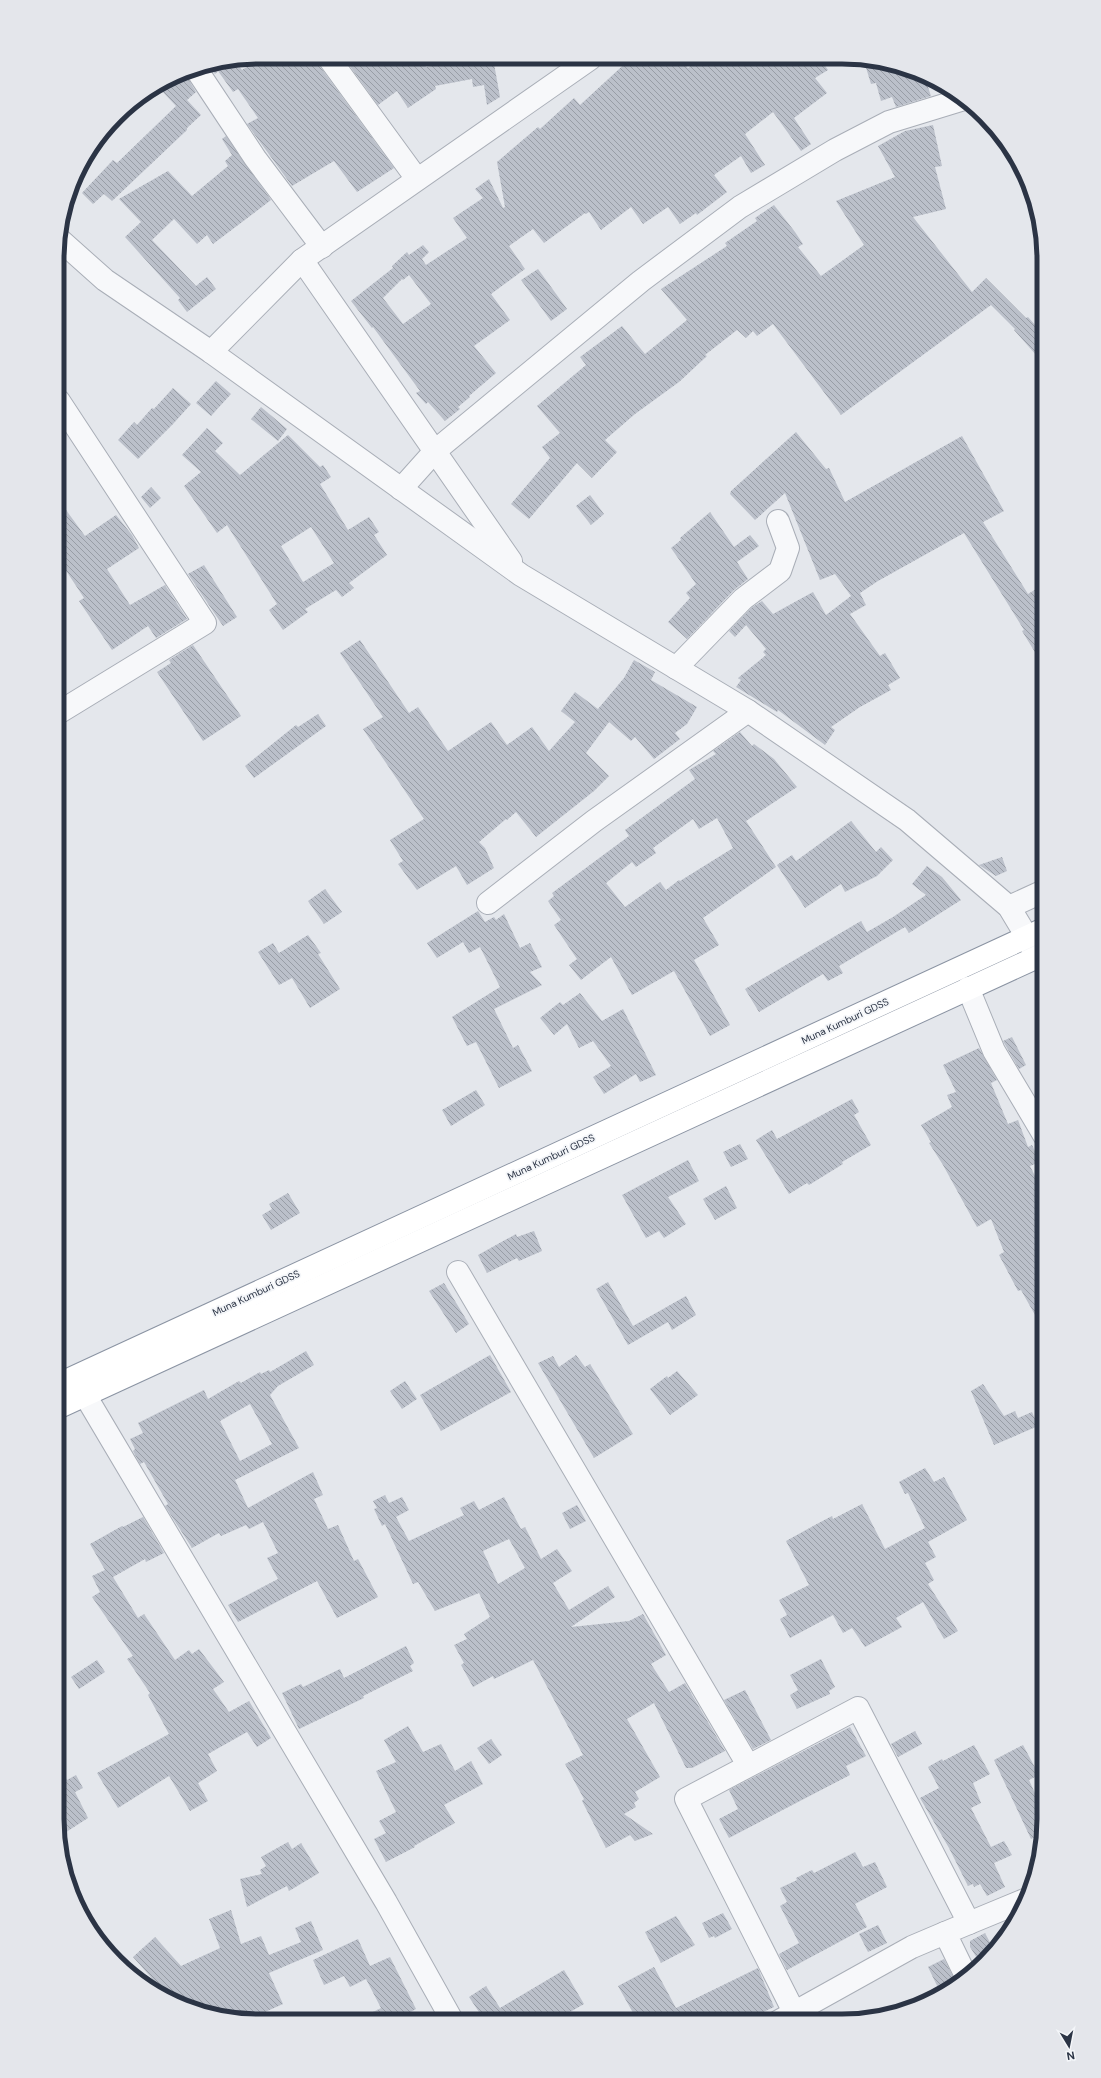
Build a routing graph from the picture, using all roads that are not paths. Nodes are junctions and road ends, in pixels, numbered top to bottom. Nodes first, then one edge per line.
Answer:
1 (333, 64) edge
2 (583, 64) edge
3 (199, 73) edge
4 (957, 101) edge
5 (417, 179) junction
6 (64, 243) edge
7 (322, 247) junction
8 (302, 260) junction
9 (211, 352) junction
10 (64, 410) edge
11 (435, 451) junction
12 (401, 489) junction
13 (778, 521) dead end
14 (521, 575) junction
15 (676, 668) junction
16 (64, 709) edge
17 (748, 711) junction
18 (1037, 894) edge
19 (488, 903) dead end
20 (1009, 907) junction
21 (1036, 933) edge
22 (1037, 956) edge
23 (968, 988) junction
24 (1037, 1123) edge
25 (458, 1272) dead end
26 (64, 1381) edge
27 (85, 1395) junction
28 (64, 1405) edge
29 (748, 1765) junction
30 (1018, 1903) edge
31 (969, 1923) junction
32 (945, 1933) junction
33 (964, 1972) edge
34 (449, 2014) edge
35 (786, 2014) edge
36 (792, 2014) edge

1 - 5 street
2 - 5 street
3 - 7 street
4 - 11 street
5 - 7 street
6 - 9 street
7 - 8 street
8 - 9 street
8 - 11 street
9 - 12 street
10 - 16 street
11 - 12 street
11 - 14 street
12 - 14 street
13 - 15 street
14 - 15 street
15 - 17 street
17 - 19 street
17 - 20 street
18 - 20 street
20 - 21 street
21 - 26 highway, Muna Kumburi GDSS
22 - 23 highway
23 - 24 street
23 - 27 highway
25 - 29 street
27 - 28 highway
27 - 34 street
29 - 31 street
29 - 35 street
30 - 31 street
31 - 32 street
32 - 33 street
32 - 36 street

